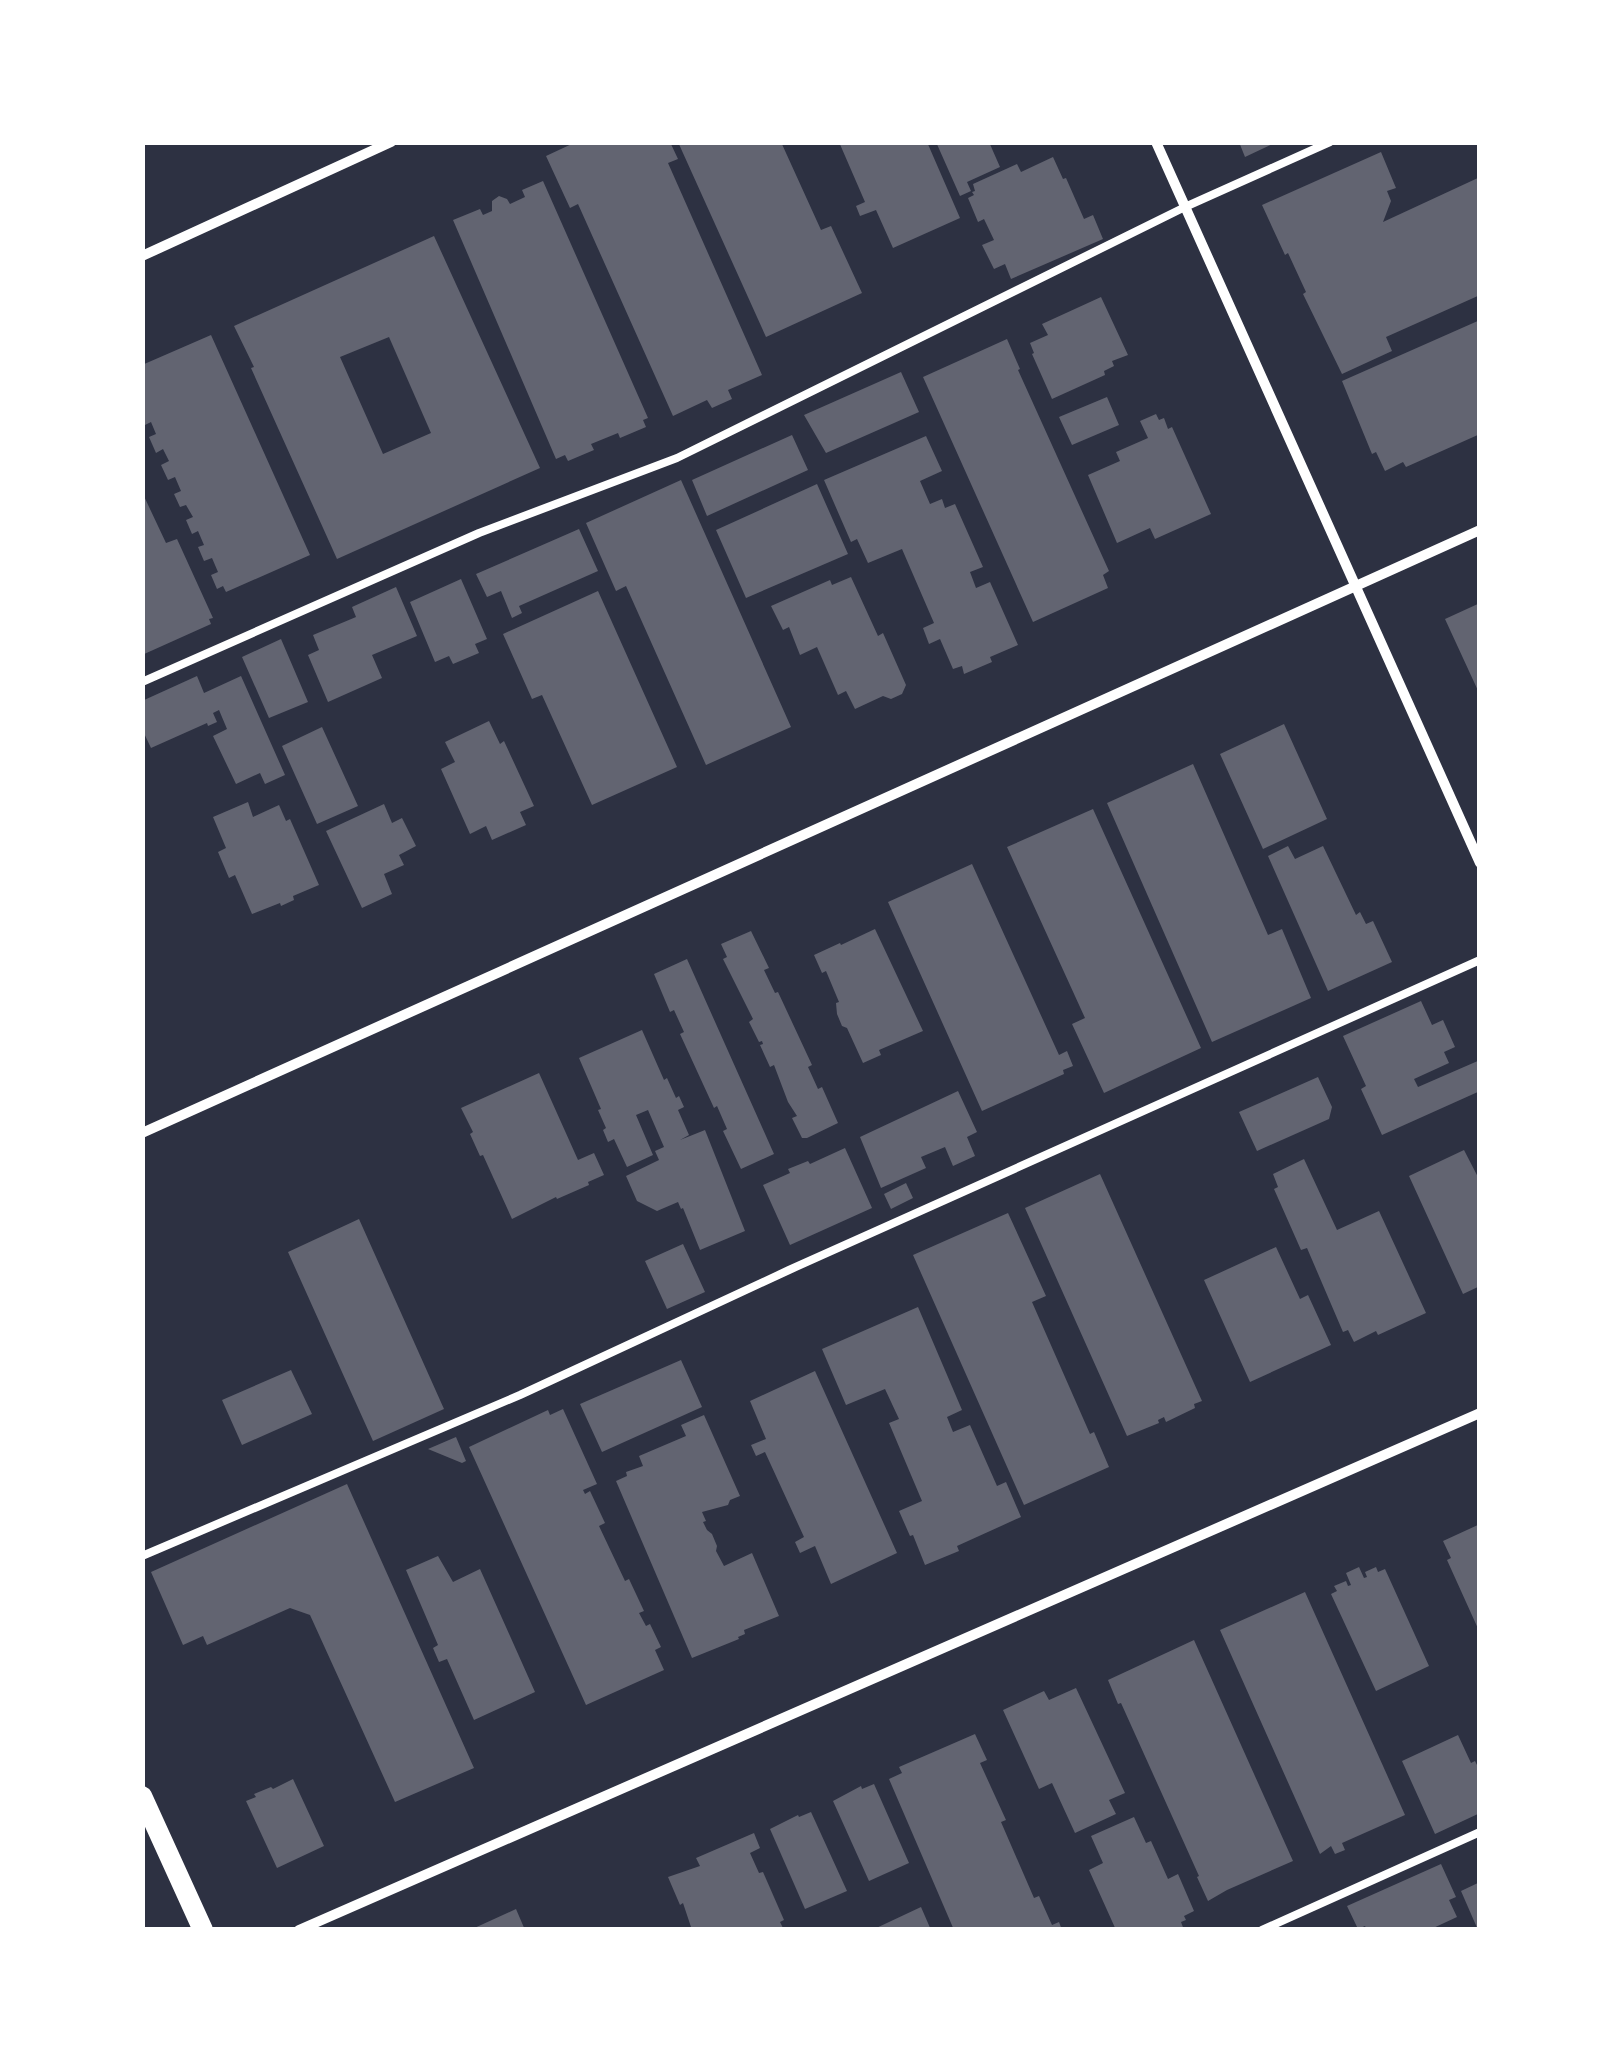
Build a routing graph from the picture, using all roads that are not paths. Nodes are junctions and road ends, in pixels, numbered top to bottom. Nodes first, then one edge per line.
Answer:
1 (391, 142) edge
2 (1156, 142) edge
3 (1330, 142) edge
4 (1185, 207) junction
5 (142, 256) edge
6 (1480, 530) edge
7 (1354, 588) junction
8 (142, 682) edge
9 (1480, 863) edge
10 (1480, 960) edge
11 (142, 1132) edge
12 (1480, 1413) edge
13 (142, 1556) edge
14 (142, 1796) edge
15 (1480, 1832) edge
16 (203, 1930) edge
17 (298, 1930) edge
18 (1262, 1930) edge

1 - 5 street
2 - 4 street
3 - 4 lane
4 - 7 street
4 - 8 lane
6 - 7 street
7 - 9 street
7 - 11 street
10 - 13 lane
12 - 17 street
14 - 16 main road
15 - 18 lane

